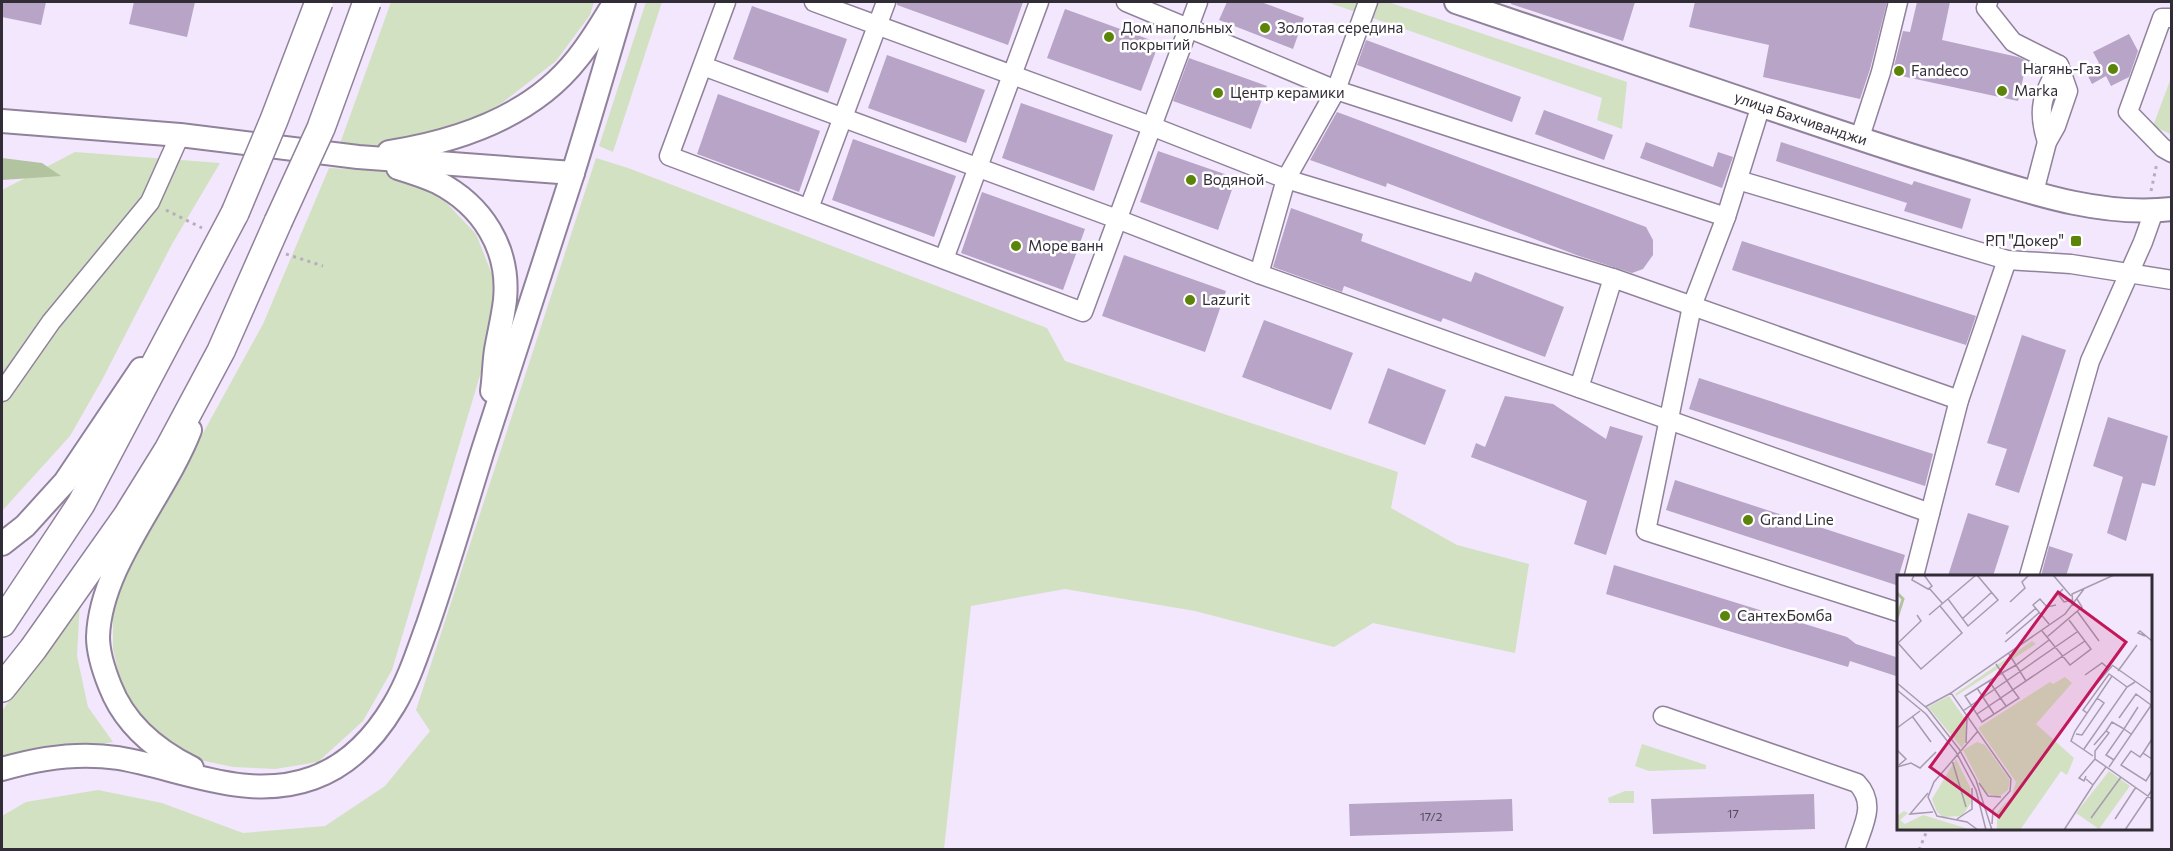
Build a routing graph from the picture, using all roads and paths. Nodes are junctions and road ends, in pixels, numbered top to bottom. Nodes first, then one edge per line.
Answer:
1 (320, 2) edge
2 (367, 2) edge
3 (615, 2) edge
4 (624, 2) edge
5 (726, 2) edge
6 (814, 2) edge
7 (886, 2) edge
8 (1039, 2) edge
9 (1126, 2) edge
10 (1198, 2) edge
11 (1368, 2) edge
12 (1456, 2) edge
13 (1898, 2) edge
14 (1988, 2) edge
15 (2172, 18) edge
16 (878, 25) junction
17 (1189, 27) junction
18 (703, 66) junction
19 (1011, 76) junction
20 (1336, 90) junction
21 (1761, 105) junction
22 (841, 117) junction
23 (2, 121) edge
24 (1151, 126) junction
25 (180, 135) junction
26 (1859, 140) junction
27 (2172, 153) edge
28 (364, 158) junction
29 (977, 168) junction
30 (573, 173) junction
31 (1286, 179) junction
32 (1738, 180) junction
33 (2034, 192) junction
34 (2172, 197) edge
35 (808, 208) junction
36 (166, 210) dead end
37 (2163, 210) edge
38 (1726, 217) junction
39 (1117, 219) junction
40 (222, 238) junction
41 (267, 248) junction
42 (944, 259) junction
43 (2007, 260) junction
44 (323, 266) dead end
45 (1259, 274) junction
46 (2129, 274) junction
47 (1613, 278) junction
48 (2172, 280) edge
49 (1692, 306) junction
50 (178, 324) junction
51 (220, 351) junction
52 (1579, 388) junction
53 (2, 392) edge
54 (1959, 400) junction
55 (1669, 420) junction
56 (488, 435) junction
57 (1930, 513) junction
58 (2, 544) edge
59 (1914, 575) edge
60 (2029, 575) edge
61 (1897, 611) edge
62 (2, 622) edge
63 (2, 688) edge
64 (1663, 716) dead end
65 (2, 769) edge
66 (223, 784) junction
67 (1927, 830) edge
68 (1855, 849) edge
69 (1919, 849) edge

1 - 40 highway, bridge
2 - 41 highway, bridge
3 - 28 main road
4 - 30 main road
5 - 18 lane
6 - 16 lane
7 - 16 lane
8 - 19 lane
9 - 17 lane
10 - 17 lane
11 - 20 lane
12 - 21 main road, улица Бахчиванджи
13 - 26 lane
14 - 33 lane
15 - 27 lane
16 - 19 lane
16 - 22 lane
17 - 20 lane
17 - 24 lane
18 - 22 lane
18 - 35 lane
19 - 24 lane
19 - 29 lane
20 - 31 lane
20 - 38 lane
21 - 26 main road, улица Бахчиванджи
21 - 32 lane
22 - 29 lane
22 - 35 lane
23 - 25 main road
24 - 31 lane
24 - 39 lane
25 - 28 main road
25 - 53 lane
26 - 33 main road, улица Бахчиванджи
28 - 30 main road
28 - 56 main road
29 - 39 lane
29 - 42 lane
30 - 56 main road
31 - 45 lane
31 - 47 lane
32 - 38 lane
32 - 43 lane
33 - 37 main road, улица Бахчиванджи
34 - 37 main road
35 - 42 lane
36 - 40 path
37 - 46 lane
38 - 49 lane
39 - 42 lane
39 - 45 lane
40 - 50 highway
41 - 44 path
41 - 51 highway
43 - 46 lane
43 - 54 lane
45 - 52 lane
46 - 48 lane
46 - 60 lane
47 - 49 lane
47 - 52 lane
49 - 54 lane
49 - 55 lane
50 - 58 main road
50 - 62 highway
51 - 63 highway
51 - 66 main road
52 - 55 lane
54 - 57 lane
55 - 57 lane
55 - 61 lane
56 - 66 main road
57 - 59 lane
64 - 68 lane
65 - 66 main road
67 - 69 path

